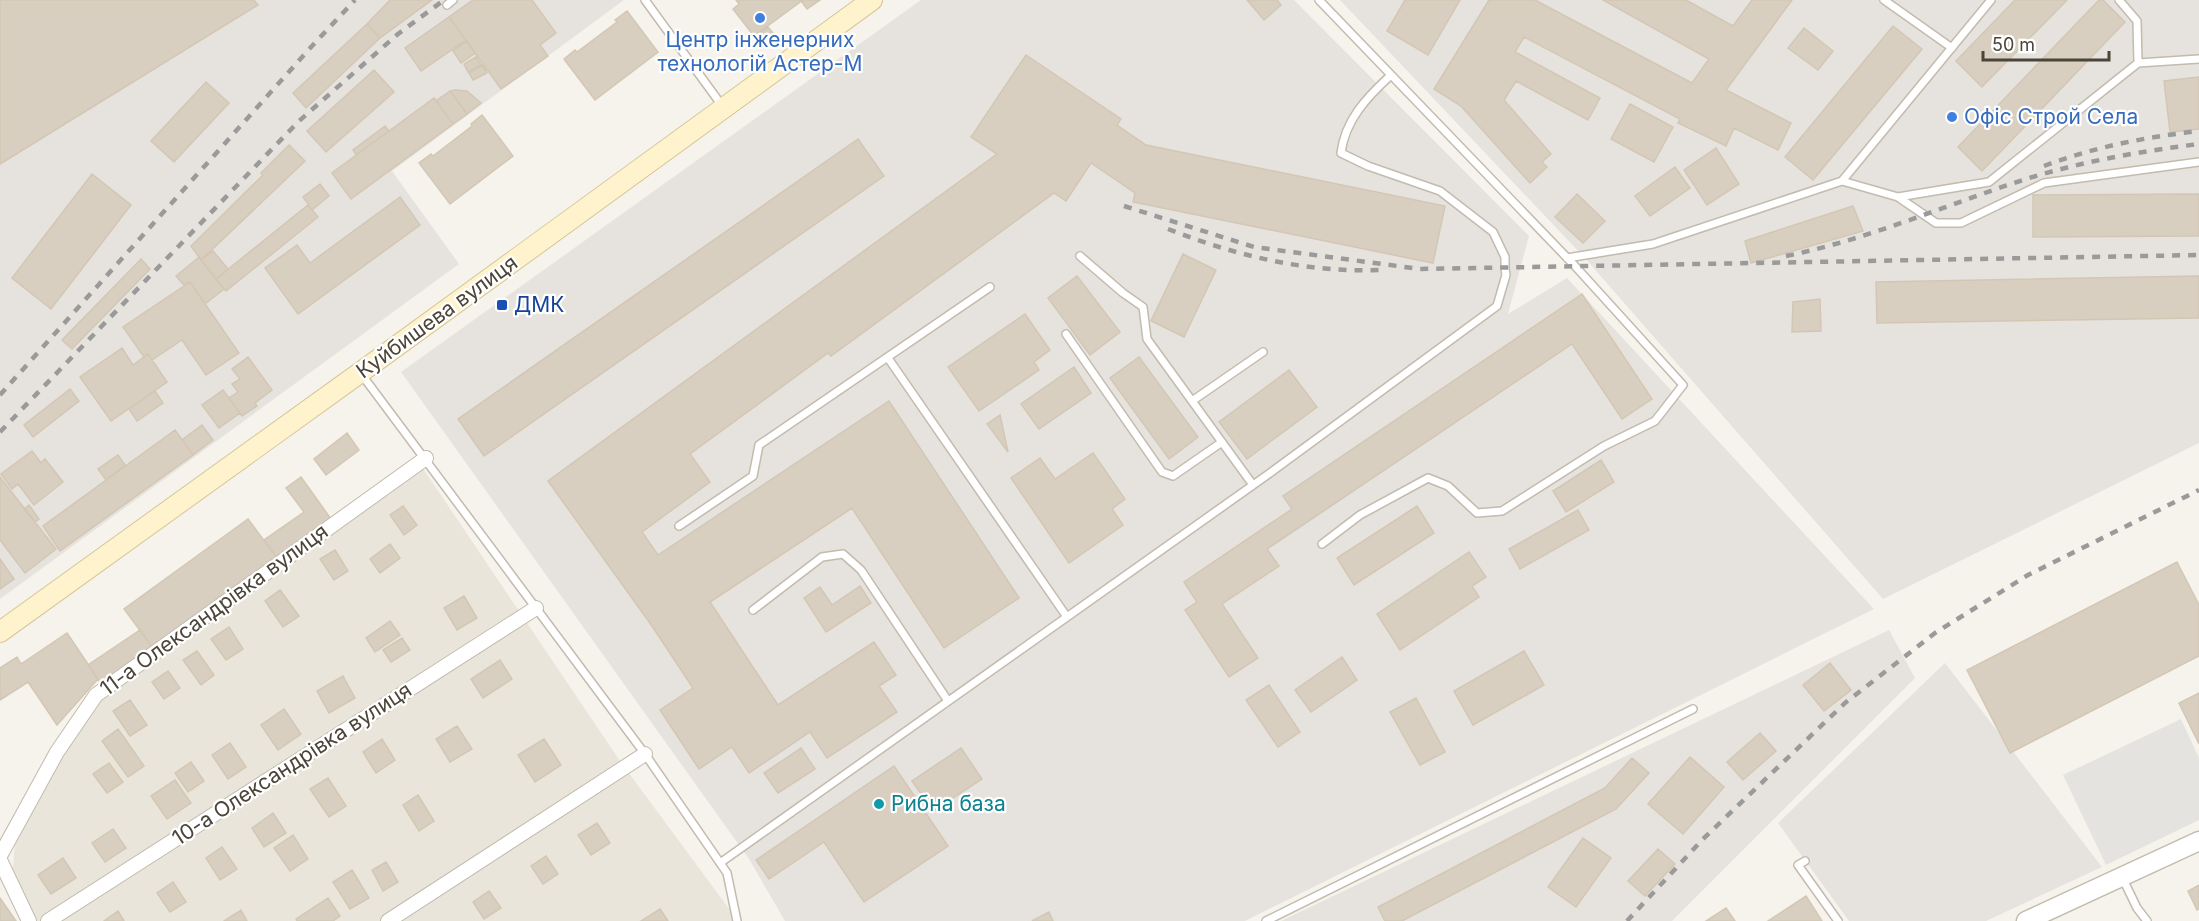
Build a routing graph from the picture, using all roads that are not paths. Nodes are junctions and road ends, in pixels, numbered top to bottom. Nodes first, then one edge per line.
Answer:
1 (453, 0) edge
2 (645, 0) edge
3 (872, 0) edge
4 (1319, 0) edge
5 (1884, 0) edge
6 (1991, 0) edge
7 (2119, 0) edge
8 (447, 5) dead end
9 (1952, 48) junction
10 (2199, 59) edge
11 (2138, 63) junction
12 (1391, 75) junction
13 (724, 108) junction
14 (2199, 162) edge
15 (1842, 181) junction
16 (1898, 197) junction
17 (1080, 256) dead end
18 (1567, 258) junction
19 (990, 287) dead end
20 (1066, 334) dead end
21 (1263, 352) dead end
22 (888, 358) junction
23 (361, 372) junction
24 (1192, 401) junction
25 (1222, 442) junction
26 (426, 458) junction
27 (1253, 485) junction
28 (679, 526) dead end
29 (1322, 544) dead end
30 (536, 608) junction
31 (753, 610) dead end
32 (1067, 617) junction
33 (0, 632) edge
34 (948, 701) junction
35 (1693, 709) dead end
36 (645, 754) junction
37 (2199, 841) edge
38 (0, 858) edge
39 (1805, 861) dead end
40 (720, 863) junction
41 (2122, 877) junction
42 (29, 921) edge
43 (48, 921) edge
44 (388, 921) edge
45 (737, 921) edge
46 (1266, 921) edge
47 (1838, 921) edge
48 (2026, 921) edge
49 (2147, 921) edge

1 - 8 lane
2 - 13 lane
3 - 13 main road, Куйбишева вулиця
4 - 12 lane
5 - 9 lane
6 - 9 lane
7 - 11 lane
9 - 15 lane
10 - 11 lane
11 - 16 lane
12 - 18 lane
12 - 27 lane
13 - 23 main road, Куйбишева вулиця
14 - 16 lane
15 - 16 lane
15 - 18 lane
17 - 24 lane
18 - 29 lane
19 - 22 lane
20 - 25 lane
21 - 24 lane
22 - 28 lane
22 - 32 lane
23 - 26 lane
23 - 33 main road, Куйбишева вулиця
24 - 25 lane
25 - 27 lane
26 - 30 lane
26 - 38 street, 11-а Олександрівка вулиця
27 - 32 lane
30 - 36 lane
30 - 43 street, 10-а Олександрівка вулиця
31 - 34 lane
32 - 34 lane
34 - 40 lane
35 - 46 lane
36 - 40 lane
36 - 44 street
37 - 41 street
38 - 42 street, 11-а Олександрівка вулиця
39 - 47 lane
40 - 45 lane
41 - 48 street
41 - 49 lane

